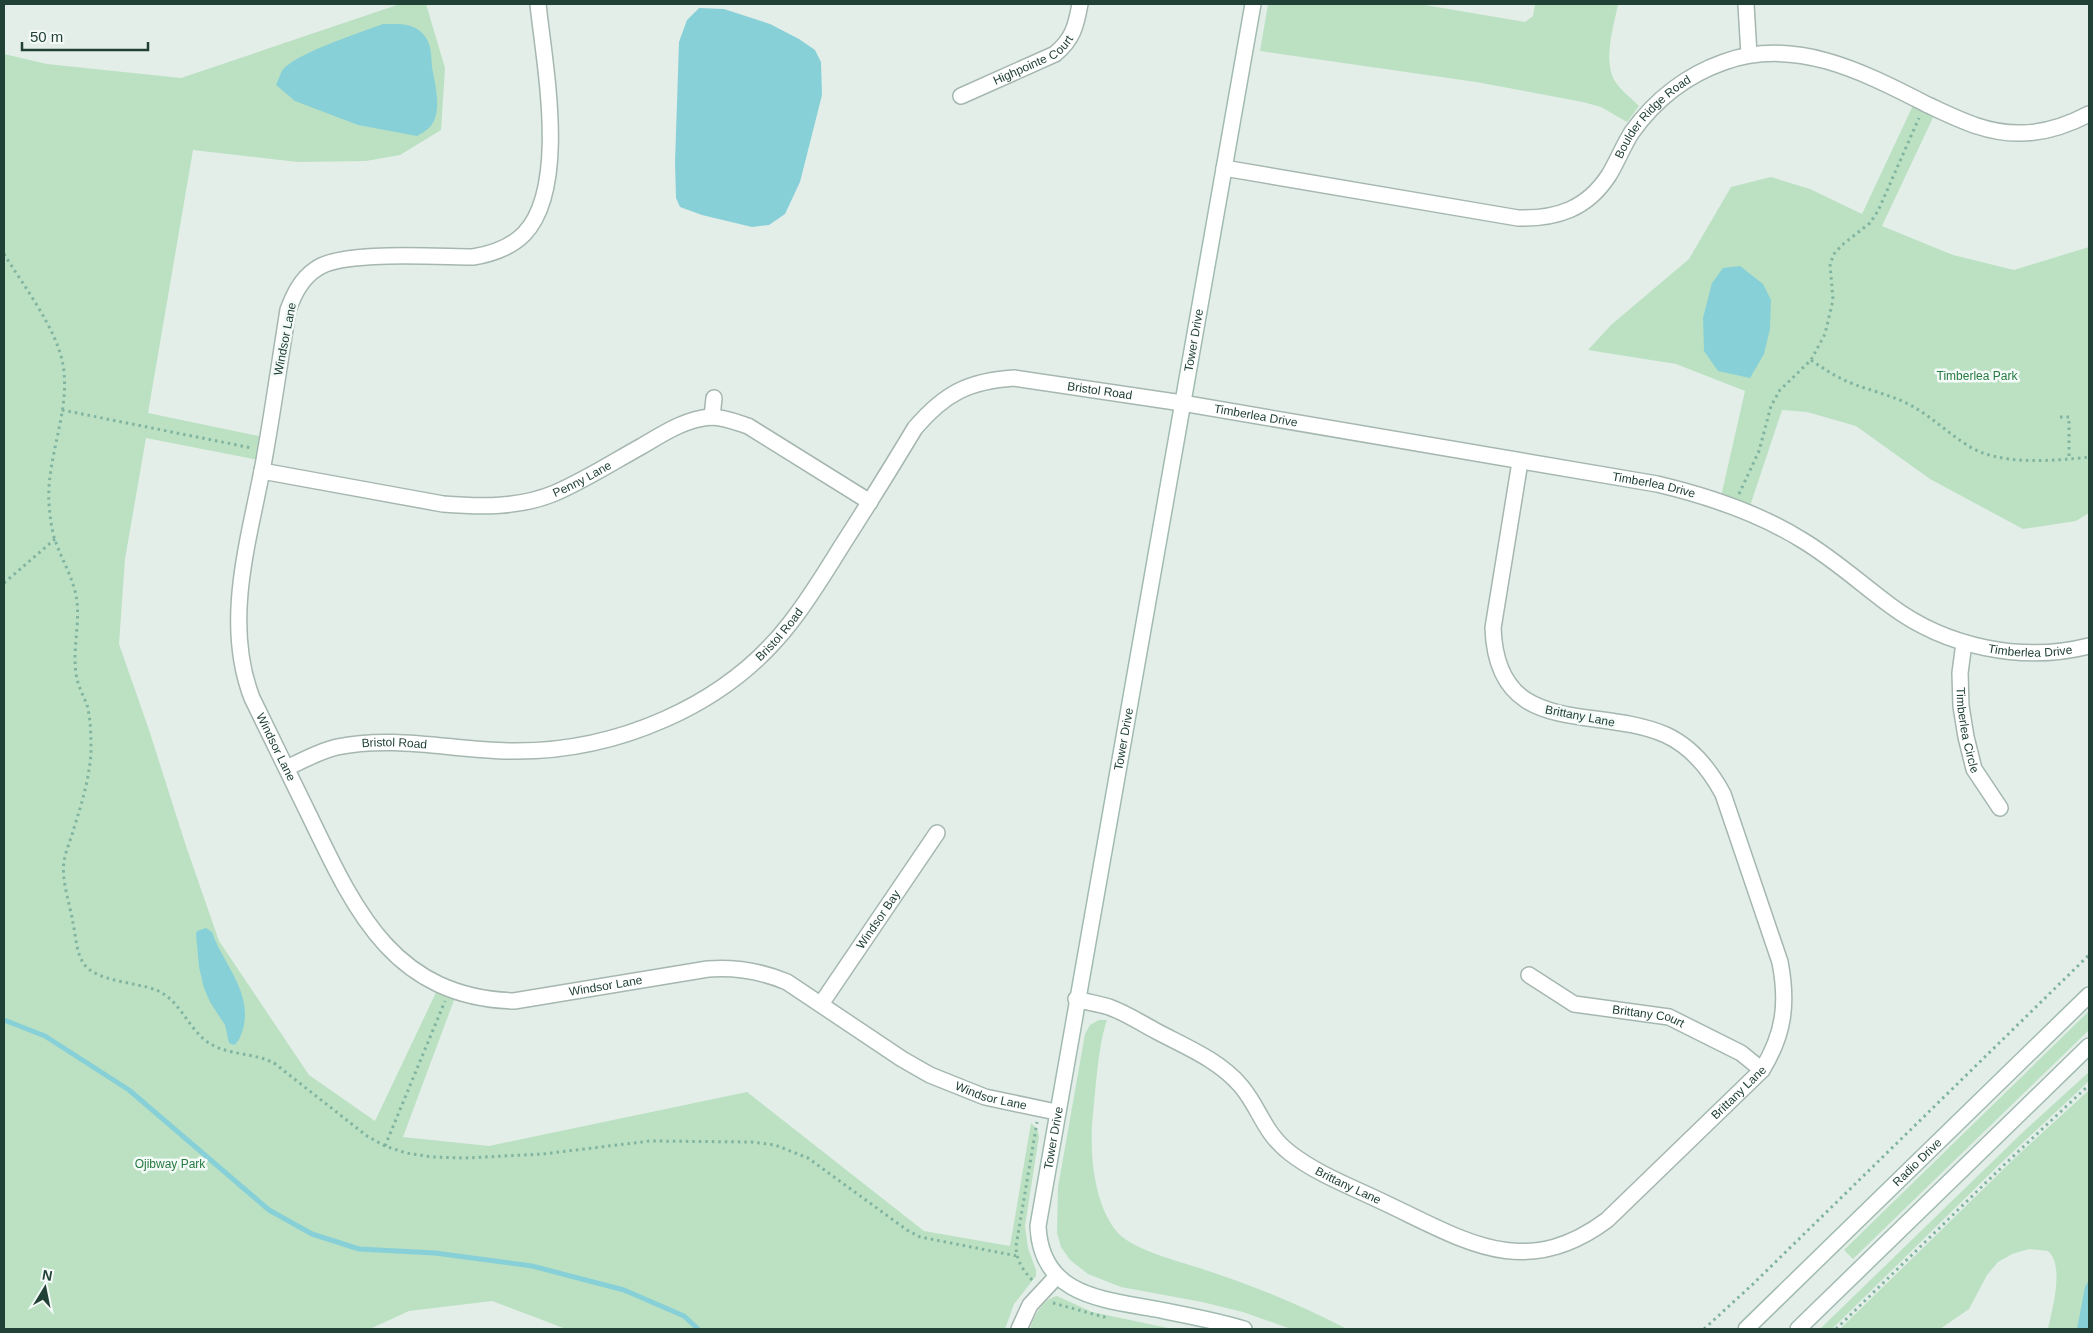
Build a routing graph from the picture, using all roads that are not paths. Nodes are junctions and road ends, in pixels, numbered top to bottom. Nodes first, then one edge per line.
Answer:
1 (538, 4) edge
2 (1080, 4) edge
3 (1253, 4) edge
4 (1746, 4) edge
5 (1749, 55) junction
6 (961, 96) dead end
7 (2089, 114) edge
8 (1224, 168) junction
9 (714, 398) dead end
10 (1182, 403) junction
11 (712, 417) junction
12 (1520, 462) junction
13 (262, 471) junction
14 (870, 502) junction
15 (1964, 643) junction
16 (2089, 646) edge
17 (287, 768) junction
18 (2000, 808) dead end
19 (937, 833) dead end
20 (1529, 975) dead end
21 (2089, 996) edge
22 (1076, 999) junction
23 (821, 1004) junction
24 (2089, 1046) edge
25 (1762, 1070) junction
26 (1056, 1112) junction
27 (1058, 1276) junction
28 (1019, 1329) edge
29 (1244, 1329) edge
30 (1746, 1329) edge
31 (1798, 1329) edge

1 - 13 street, Windsor Lane
2 - 6 street, Highpointe Court
3 - 8 street, Tower Drive
4 - 5 street
5 - 7 street, Boulder Ridge Road
5 - 8 street, Boulder Ridge Road
8 - 10 street, Tower Drive
9 - 11 street
10 - 12 street, Timberlea Drive
10 - 14 street, Bristol Road
10 - 22 street, Tower Drive
11 - 13 street, Penny Lane
11 - 14 street, Penny Lane
12 - 15 street, Timberlea Drive
12 - 25 street, Brittany Lane
13 - 17 street, Windsor Lane
14 - 17 street, Bristol Road
15 - 16 street, Timberlea Drive
15 - 18 street, Timberlea Circle
17 - 23 street, Windsor Lane
19 - 23 street, Windsor Bay
20 - 25 street, Brittany Court
21 - 30 street, Radio Drive
22 - 25 street, Brittany Lane
22 - 26 street, Tower Drive
23 - 26 street, Windsor Lane
24 - 31 street
26 - 27 street, Tower Drive
27 - 28 street
27 - 29 street, Tower Drive

